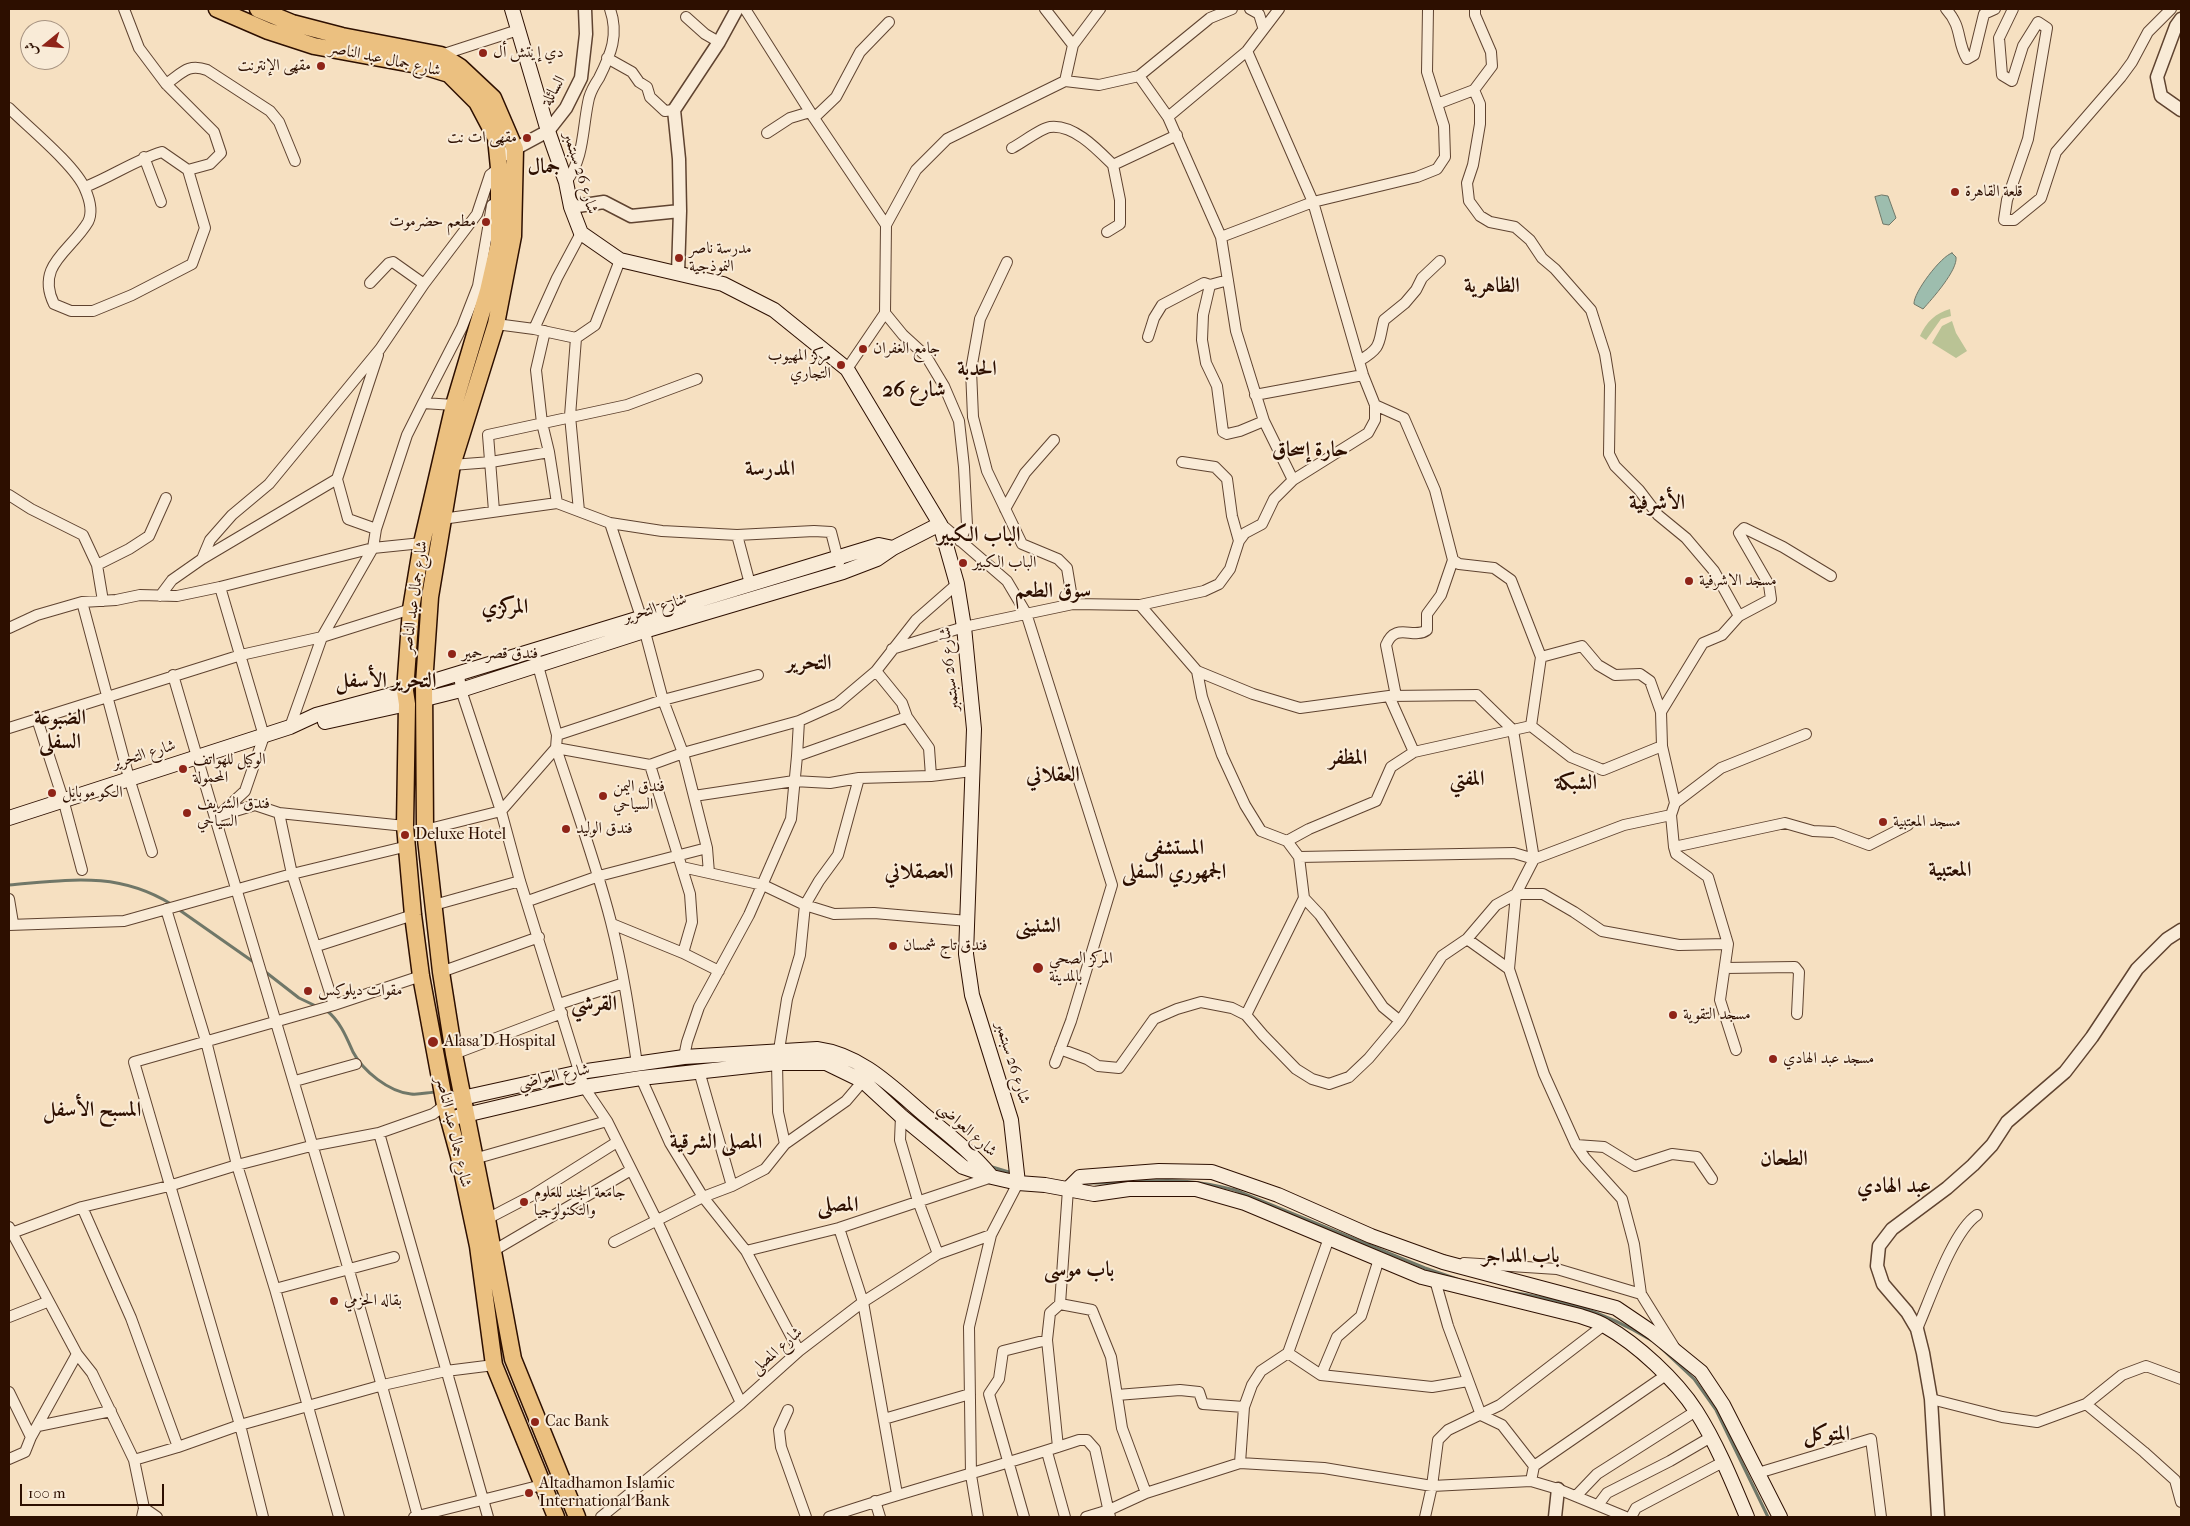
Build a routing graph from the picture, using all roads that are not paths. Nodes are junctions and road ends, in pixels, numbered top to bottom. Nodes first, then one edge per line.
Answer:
1 (124, 9) edge
2 (217, 9) edge
3 (258, 9) edge
4 (512, 9) edge
5 (585, 9) edge
6 (610, 9) edge
7 (737, 9) edge
8 (745, 9) edge
9 (1045, 9) edge
10 (1100, 9) edge
11 (1232, 9) edge
12 (1279, 9) edge
13 (1428, 9) edge
14 (1475, 9) edge
15 (1946, 9) edge
16 (1995, 9) edge
17 (2013, 9) edge
18 (2171, 9) edge
19 (1257, 11) edge
20 (686, 16) dead end
21 (889, 22) dead end
22 (2180, 23) edge
23 (1263, 27) junction
24 (518, 30) junction
25 (719, 42) junction
26 (1073, 46) junction
27 (1247, 50) junction
28 (441, 55) junction
29 (608, 58) junction
30 (1139, 76) junction
31 (581, 78) junction
32 (1064, 81) junction
33 (166, 84) junction
34 (1474, 90) junction
35 (589, 96) junction
36 (1437, 104) junction
37 (9, 108) edge
38 (674, 110) junction
39 (2181, 110) edge
40 (812, 115) junction
41 (1168, 117) junction
42 (548, 131) junction
43 (767, 133) dead end
44 (1177, 135) junction
45 (1012, 148) dead end
46 (515, 149) junction
47 (144, 157) junction
48 (294, 161) dead end
49 (1113, 165) junction
50 (498, 166) junction
51 (188, 170) junction
52 (566, 182) junction
53 (85, 187) junction
54 (161, 202) dead end
55 (1313, 202) junction
56 (571, 207) junction
57 (680, 211) junction
58 (886, 224) junction
59 (1107, 232) dead end
60 (581, 233) junction
61 (1221, 237) junction
62 (620, 260) junction
63 (1440, 261) dead end
64 (1008, 262) dead end
65 (678, 273) junction
66 (1228, 280) junction
67 (370, 283) dead end
68 (424, 284) junction
69 (1210, 285) junction
70 (885, 313) junction
71 (496, 324) junction
72 (534, 329) junction
73 (545, 332) junction
74 (1148, 337) dead end
75 (576, 338) junction
76 (380, 349) junction
77 (1359, 360) junction
78 (847, 369) junction
79 (1363, 375) junction
80 (697, 380) dead end
81 (1255, 395) junction
82 (423, 403) junction
83 (454, 405) junction
84 (1374, 405) junction
85 (570, 416) junction
86 (1264, 421) junction
87 (542, 423) junction
88 (1054, 440) dead end
89 (549, 452) junction
90 (491, 462) junction
91 (1182, 462) dead end
92 (452, 465) junction
93 (336, 479) junction
94 (1292, 480) junction
95 (9, 495) edge
96 (166, 498) dead end
97 (557, 503) junction
98 (1006, 509) junction
99 (494, 510) junction
100 (579, 511) junction
101 (442, 519) junction
102 (610, 522) junction
103 (940, 524) junction
104 (376, 529) junction
105 (737, 535) junction
106 (960, 541) junction
107 (1239, 541) junction
108 (422, 543) junction
109 (373, 548) junction
110 (202, 559) junction
111 (1453, 560) junction
112 (97, 565) junction
113 (840, 566) junction
114 (1831, 576) dead end
115 (750, 584) junction
116 (957, 584) junction
117 (220, 588) junction
118 (160, 596) junction
119 (103, 601) junction
120 (82, 602) junction
121 (1073, 604) junction
122 (1140, 605) junction
123 (411, 609) junction
124 (1026, 613) junction
125 (1739, 616) junction
126 (643, 624) junction
127 (964, 627) junction
128 (9, 628) edge
129 (322, 637) junction
130 (892, 649) junction
131 (241, 655) junction
132 (1541, 657) junction
133 (536, 658) junction
134 (876, 671) junction
135 (1197, 671) junction
136 (459, 674) junction
137 (173, 675) junction
138 (758, 675) dead end
139 (461, 690) junction
140 (424, 692) junction
141 (108, 695) junction
142 (1393, 696) junction
143 (406, 697) junction
144 (663, 700) junction
145 (1661, 712) junction
146 (907, 717) junction
147 (37, 718) junction
148 (799, 721) junction
149 (1531, 726) junction
150 (290, 727) junction
151 (9, 728) edge
152 (1513, 730) junction
153 (1806, 734) dead end
154 (556, 735) junction
155 (264, 736) junction
156 (1662, 746) junction
157 (556, 748) junction
158 (1414, 752) junction
159 (683, 753) junction
160 (797, 756) junction
161 (197, 757) junction
162 (650, 765) junction
163 (972, 771) junction
164 (931, 776) junction
165 (129, 778) junction
166 (859, 778) junction
167 (794, 781) junction
168 (694, 796) junction
169 (64, 799) junction
170 (1675, 803) junction
171 (501, 811) junction
172 (279, 814) junction
173 (1671, 815) junction
174 (9, 818) edge
175 (216, 818) junction
176 (1908, 825) dead end
177 (405, 826) junction
178 (425, 830) junction
179 (1287, 841) junction
180 (408, 846) junction
181 (1674, 847) junction
182 (707, 848) junction
183 (152, 852) dead end
184 (678, 856) junction
185 (1299, 857) junction
186 (1534, 859) junction
187 (682, 867) junction
188 (82, 870) dead end
189 (709, 873) junction
190 (292, 874) junction
191 (599, 876) junction
192 (520, 881) junction
193 (763, 885) junction
194 (236, 891) junction
195 (1516, 894) junction
196 (1304, 898) junction
197 (9, 899) edge
198 (528, 901) junction
199 (804, 905) junction
200 (434, 906) junction
201 (166, 909) junction
202 (413, 915) junction
203 (968, 921) junction
204 (11, 924) edge
205 (612, 924) junction
206 (2181, 930) edge
207 (539, 937) junction
208 (1467, 939) junction
209 (1728, 944) junction
210 (317, 946) junction
211 (683, 953) junction
212 (1725, 968) junction
213 (1509, 969) junction
214 (719, 971) junction
215 (441, 972) junction
216 (421, 976) junction
217 (624, 983) junction
218 (334, 1005) junction
219 (561, 1008) junction
220 (1246, 1014) junction
221 (1797, 1014) dead end
222 (276, 1021) junction
223 (1400, 1021) junction
224 (206, 1041) junction
225 (1060, 1049) junction
226 (1736, 1050) dead end
227 (454, 1054) junction
228 (778, 1056) junction
229 (684, 1057) junction
230 (1055, 1063) dead end
231 (356, 1064) dead end
232 (639, 1071) junction
233 (699, 1071) junction
234 (580, 1072) junction
235 (295, 1081) junction
236 (863, 1081) junction
237 (584, 1086) junction
238 (462, 1098) junction
239 (442, 1113) junction
240 (466, 1116) junction
241 (901, 1116) junction
242 (607, 1121) junction
243 (379, 1133) junction
244 (617, 1142) junction
245 (785, 1144) junction
246 (1576, 1145) junction
247 (311, 1146) junction
248 (474, 1159) junction
249 (237, 1165) junction
250 (632, 1170) junction
251 (992, 1177) junction
252 (1712, 1179) dead end
253 (1018, 1183) junction
254 (169, 1186) junction
255 (732, 1186) junction
256 (1068, 1189) junction
257 (703, 1197) junction
258 (918, 1201) junction
259 (82, 1207) junction
260 (1977, 1215) dead end
261 (487, 1219) junction
262 (657, 1220) junction
263 (839, 1228) junction
264 (10, 1231) edge
265 (991, 1235) junction
266 (1329, 1238) junction
267 (614, 1242) dead end
268 (493, 1251) junction
269 (746, 1252) junction
270 (938, 1254) junction
271 (394, 1257) dead end
272 (1379, 1259) junction
273 (1443, 1262) junction
274 (350, 1270) junction
275 (1435, 1280) junction
276 (275, 1289) junction
277 (1641, 1294) junction
278 (47, 1302) junction
279 (862, 1302) junction
280 (1060, 1304) junction
281 (9, 1317) edge
282 (1604, 1325) junction
283 (1917, 1329) junction
284 (1047, 1340) junction
285 (799, 1351) junction
286 (1288, 1353) junction
287 (77, 1354) junction
288 (1678, 1355) junction
289 (494, 1365) junction
290 (446, 1371) junction
291 (1321, 1375) junction
292 (1666, 1375) junction
293 (2181, 1379) edge
294 (1468, 1381) junction
295 (383, 1385) junction
296 (9, 1392) edge
297 (970, 1394) junction
298 (1117, 1395) junction
299 (1931, 1399) junction
300 (741, 1403) junction
301 (2086, 1404) junction
302 (309, 1406) junction
303 (1244, 1407) junction
304 (788, 1410) dead end
305 (111, 1411) junction
306 (1696, 1411) junction
307 (1481, 1415) junction
308 (884, 1419) junction
309 (240, 1425) junction
310 (38, 1426) junction
311 (31, 1437) junction
312 (1711, 1437) junction
313 (1058, 1447) junction
314 (178, 1448) junction
315 (1047, 1452) junction
316 (9, 1459) edge
317 (134, 1460) junction
318 (1008, 1462) junction
319 (1723, 1462) junction
320 (1240, 1463) junction
321 (1534, 1466) junction
322 (1758, 1474) junction
323 (971, 1475) junction
324 (1530, 1481) junction
325 (542, 1485) junction
326 (1432, 1486) junction
327 (1558, 1489) junction
328 (1146, 1493) junction
329 (897, 1494) junction
330 (1576, 1496) junction
331 (483, 1500) junction
332 (876, 1501) junction
333 (2181, 1502) edge
334 (1598, 1505) junction
335 (143, 1512) edge
336 (1110, 1514) edge
337 (157, 1517) edge
338 (263, 1517) edge
339 (339, 1517) edge
340 (417, 1517) edge
341 (488, 1517) edge
342 (556, 1517) edge
343 (577, 1517) edge
344 (601, 1517) edge
345 (806, 1517) edge
346 (829, 1517) edge
347 (880, 1517) edge
348 (978, 1517) edge
349 (1024, 1517) edge
350 (1065, 1517) edge
351 (1086, 1517) edge
352 (1425, 1517) edge
353 (1555, 1517) edge
354 (1626, 1517) edge
355 (1631, 1517) edge
356 (1747, 1517) edge
357 (1780, 1517) edge
358 (1881, 1517) edge
359 (1938, 1517) edge

1 - 33 street
2 - 50 main road, شارع جمال عبد الناصر
3 - 28 main road, شارع جمال عبد الناصر
4 - 24 main road, شارع 26 سبتمبر
5 - 31 street, السائلة
6 - 29 street
7 - 25 street
8 - 40 street
9 - 26 street
10 - 26 street
11 - 30 street
12 - 23 street
13 - 36 street
14 - 34 street
15 - 16 street
17 - 18 street
19 - 23 street
20 - 25 street
21 - 40 street
22 - 39 street
23 - 27 street
24 - 28 street
24 - 42 main road, شارع 26 سبتمبر
25 - 38 street
26 - 32 street
27 - 41 street
27 - 55 street
28 - 46 main road, شارع جمال عبد الناصر
29 - 35 street
29 - 38 street
30 - 32 street
30 - 41 street
31 - 35 street
31 - 42 street, السائلة
32 - 58 street
33 - 48 street
33 - 51 street
34 - 36 street
34 - 125 street
35 - 52 street
36 - 55 street
37 - 53 street
38 - 57 street
40 - 43 street
40 - 58 street
41 - 44 street
42 - 46 street, السائلة
42 - 52 main road, شارع 26 سبتمبر
44 - 49 street
44 - 61 street
45 - 49 street
46 - 50 street, السائلة
46 - 71 main road, شارع جمال عبد الناصر
47 - 51 street
47 - 53 street
47 - 54 street
49 - 59 street
50 - 68 street
50 - 82 street
50 - 83 main road, شارع جمال عبد الناصر
51 - 53 street
52 - 56 main road, شارع 26 سبتمبر
55 - 61 street
55 - 77 street
56 - 57 street
56 - 60 main road, شارع 26 سبتمبر
57 - 65 street
58 - 70 street
60 - 62 main road, شارع 26 سبتمبر
60 - 72 street
61 - 66 street
62 - 65 main road, شارع 26 سبتمبر
62 - 75 street
63 - 77 street
64 - 98 street
65 - 78 main road, شارع 26 سبتمبر
66 - 69 street
66 - 81 street
67 - 68 street
68 - 76 street
69 - 74 street
69 - 86 street
70 - 78 street
70 - 106 street
71 - 72 street
71 - 92 main road, شارع جمال عبد الناصر
72 - 73 street
73 - 75 street
73 - 87 street
75 - 85 street
76 - 93 street
76 - 110 street
77 - 79 street
78 - 103 main road, شارع 26 سبتمبر
79 - 81 street
79 - 84 street
80 - 85 street
81 - 86 street
82 - 83 street
82 - 104 street
83 - 108 main road, شارع جمال عبد الناصر
84 - 94 street
84 - 111 street
85 - 87 street
85 - 100 street
86 - 94 street
87 - 89 street
87 - 90 street
88 - 98 street
89 - 90 street
89 - 97 street
90 - 92 street
90 - 99 street
91 - 107 street
92 - 101 main road, شارع جمال عبد الناصر
93 - 104 street
93 - 110 street
94 - 107 street
95 - 112 street
96 - 112 street
97 - 99 street
97 - 100 street
98 - 121 street
99 - 101 street
100 - 102 street
101 - 140 main road, شارع جمال عبد الناصر
102 - 105 street
102 - 126 street
103 - 106 street
103 - 113 main road, شارع التحرير
103 - 116 main road, شارع 26 سبتمبر
104 - 109 street
105 - 113 street
105 - 115 street
106 - 124 street
107 - 122 street
108 - 109 street
108 - 123 main road, شارع جمال عبد الناصر
109 - 117 street
109 - 129 street
110 - 118 street
111 - 132 street
111 - 142 street
112 - 119 street
113 - 115 main road, شارع التحرير
113 - 126 main road, شارع التحرير
114 - 125 street
115 - 126 main road, شارع التحرير
116 - 127 main road, شارع 26 سبتمبر
116 - 130 street
117 - 118 street
117 - 131 street
118 - 119 street
119 - 120 street
120 - 128 street
120 - 141 street
121 - 122 street
121 - 124 street
122 - 135 street
123 - 129 street
123 - 143 main road, شارع جمال عبد الناصر
124 - 127 street
124 - 225 street
125 - 145 street
126 - 133 main road, شارع التحرير
126 - 144 street
127 - 130 street
127 - 163 main road, شارع 26 سبتمبر
129 - 131 street
129 - 150 street
130 - 134 street
131 - 137 street
131 - 155 street
132 - 145 street
132 - 149 street
133 - 136 main road, شارع التحرير
133 - 139 main road, شارع التحرير
133 - 154 street
134 - 146 street
134 - 148 street
135 - 142 street
135 - 179 street
136 - 139 street
136 - 140 main road, شارع التحرير
137 - 141 street
137 - 161 street
138 - 144 street
139 - 140 main road, شارع التحرير
139 - 171 street
140 - 178 main road, شارع جمال عبد الناصر
141 - 147 street
141 - 165 street
142 - 152 street
142 - 158 street
143 - 150 main road, شارع التحرير
143 - 177 main road, شارع جمال عبد الناصر
144 - 154 street
144 - 159 street
145 - 156 street
146 - 160 street
146 - 164 street
147 - 151 street
147 - 169 street
148 - 159 street
148 - 160 street
149 - 152 street
149 - 156 street
150 - 155 main road, شارع التحرير
152 - 158 street
152 - 186 street
153 - 170 street
154 - 157 street
155 - 161 main road, شارع التحرير
155 - 175 street
156 - 170 street
157 - 162 street
157 - 171 street
157 - 191 street
158 - 179 street
159 - 162 street
159 - 168 street
160 - 167 street
161 - 165 main road, شارع التحرير
161 - 175 street
162 - 184 street
163 - 164 street
163 - 203 main road, شارع 26 سبتمبر
164 - 166 street
165 - 169 main road, شارع التحرير
165 - 183 street
166 - 167 street
166 - 199 street
167 - 168 street
167 - 193 street
168 - 182 street
169 - 174 main road, شارع التحرير
169 - 188 street
170 - 173 street
171 - 178 street
171 - 192 street
172 - 175 street
172 - 177 street
172 - 190 street
173 - 181 street
173 - 186 street
175 - 194 street
176 - 181 street
177 - 180 main road, شارع جمال عبد الناصر
178 - 200 main road, شارع جمال عبد الناصر
179 - 185 street
180 - 190 street
180 - 202 main road, شارع جمال عبد الناصر
181 - 209 street
182 - 184 street
182 - 189 street
184 - 187 street
184 - 191 street
185 - 186 street
185 - 196 street
186 - 195 street
187 - 189 street
187 - 211 street
189 - 193 street
190 - 194 street
190 - 210 street
191 - 198 street
191 - 205 street
192 - 198 street
192 - 200 street
193 - 199 street
193 - 214 street
194 - 201 street
194 - 222 street
195 - 208 street
195 - 209 street
195 - 213 street
196 - 220 street
196 - 223 street
197 - 204 street
198 - 207 street
199 - 203 street
199 - 228 street
200 - 215 main road, شارع جمال عبد الناصر
201 - 204 street
201 - 224 street
202 - 210 street
202 - 216 main road, شارع جمال عبد الناصر
203 - 253 main road, شارع 26 سبتمبر
205 - 211 street
205 - 217 street
206 - 283 street
207 - 215 street
207 - 219 street
208 - 213 street
208 - 223 street
209 - 212 street
210 - 218 street
211 - 214 street
212 - 221 street
212 - 226 street
213 - 246 street
214 - 229 street
215 - 227 main road, شارع جمال عبد الناصر
216 - 218 street
216 - 239 main road, شارع جمال عبد الناصر
217 - 219 street
217 - 232 street
218 - 222 street
219 - 227 street
219 - 234 street
220 - 223 street
220 - 225 street
222 - 224 street
222 - 235 street
224 - 249 street
224 - 254 street
225 - 230 street
227 - 238 main road, شارع جمال عبد الناصر
228 - 229 main road, شارع العواضي
228 - 233 main road, شارع العواضي
228 - 236 main road, شارع العواضي
228 - 245 street
228 - 251 main road, شارع العواضي
229 - 232 main road, شارع العواضي
231 - 235 street
232 - 233 main road, شارع العواضي
232 - 234 main road, شارع العواضي
232 - 237 main road, شارع العواضي
232 - 257 street
233 - 255 street
234 - 237 street
234 - 238 main road, شارع العواضي
235 - 247 street
236 - 241 main road, شارع العواضي
236 - 245 street
237 - 240 main road, شارع العواضي
237 - 242 street
238 - 239 main road, شارع العواضي
238 - 240 main road, شارع جمال عبد الناصر
239 - 240 main road, شارع العواضي
239 - 243 street
239 - 289 main road, شارع جمال عبد الناصر
240 - 248 main road, شارع جمال عبد الناصر
241 - 251 main road, شارع العواضي
241 - 258 street
242 - 244 street
242 - 248 street
243 - 247 street
243 - 290 street
244 - 250 street
244 - 261 street
245 - 255 street
246 - 252 street
246 - 277 street
247 - 249 street
247 - 274 street
248 - 261 main road, شارع جمال عبد الناصر
249 - 254 street
249 - 276 street
250 - 262 street
250 - 268 street
251 - 253 main road
251 - 258 street
253 - 256 main road
253 - 265 street
254 - 259 street
254 - 309 street
255 - 257 street
256 - 266 main road
256 - 273 main road
256 - 280 street
257 - 262 street
257 - 269 street
258 - 263 street
258 - 270 street
259 - 264 street
259 - 314 street
260 - 283 street
261 - 268 main road, شارع جمال عبد الناصر
262 - 267 street
262 - 300 street
263 - 269 street
263 - 279 street
264 - 278 street
265 - 270 street, شارع المصلى
265 - 297 street
266 - 272 main road
266 - 286 street
268 - 343 main road, شارع جمال عبد الناصر
269 - 285 street
270 - 279 street, شارع المصلى
271 - 274 street
272 - 275 main road
272 - 291 street
273 - 275 main road
273 - 277 street
273 - 288 main road
274 - 276 street
274 - 295 street
275 - 282 main road
275 - 294 street
276 - 302 street
277 - 288 street
278 - 281 street
278 - 287 street
279 - 285 street, شارع المصلى
279 - 308 street
280 - 284 street
280 - 298 street
282 - 292 main road
282 - 307 street
283 - 299 street
284 - 313 street
284 - 318 street
285 - 300 street, شارع المصلى
286 - 291 street
286 - 303 street
287 - 305 street
287 - 310 street
288 - 322 main road
289 - 290 street
289 - 325 main road, شارع جمال عبد الناصر
290 - 295 street
290 - 331 street
291 - 294 street
292 - 306 main road
292 - 321 street
293 - 301 street
294 - 307 street
295 - 302 street
295 - 340 street
296 - 311 street
297 - 308 street
297 - 323 street
298 - 303 street
298 - 328 street
299 - 301 street
299 - 359 street
300 - 344 street, شارع المصلى
301 - 333 street
302 - 309 street
302 - 339 street
303 - 320 street
304 - 345 street
305 - 310 street
305 - 317 street
306 - 312 main road
306 - 330 street
307 - 321 street
307 - 326 street
308 - 329 street
309 - 314 street
309 - 338 street
310 - 311 street
311 - 316 street
312 - 319 main road
312 - 334 street
313 - 315 street
313 - 336 street
314 - 317 street
315 - 318 street
315 - 350 street
317 - 335 street
318 - 323 street
318 - 349 street
319 - 355 street
319 - 356 main road
320 - 326 street
320 - 328 street
321 - 324 street
322 - 357 main road
322 - 358 street
323 - 329 street
323 - 348 street
324 - 326 street
324 - 327 street
325 - 331 street
325 - 342 main road, شارع جمال عبد الناصر
326 - 352 street
327 - 330 street
327 - 353 street
328 - 336 street
329 - 332 street
330 - 334 street
331 - 340 street
331 - 341 street
332 - 346 street
332 - 347 street
334 - 354 street
335 - 337 street
336 - 351 street

